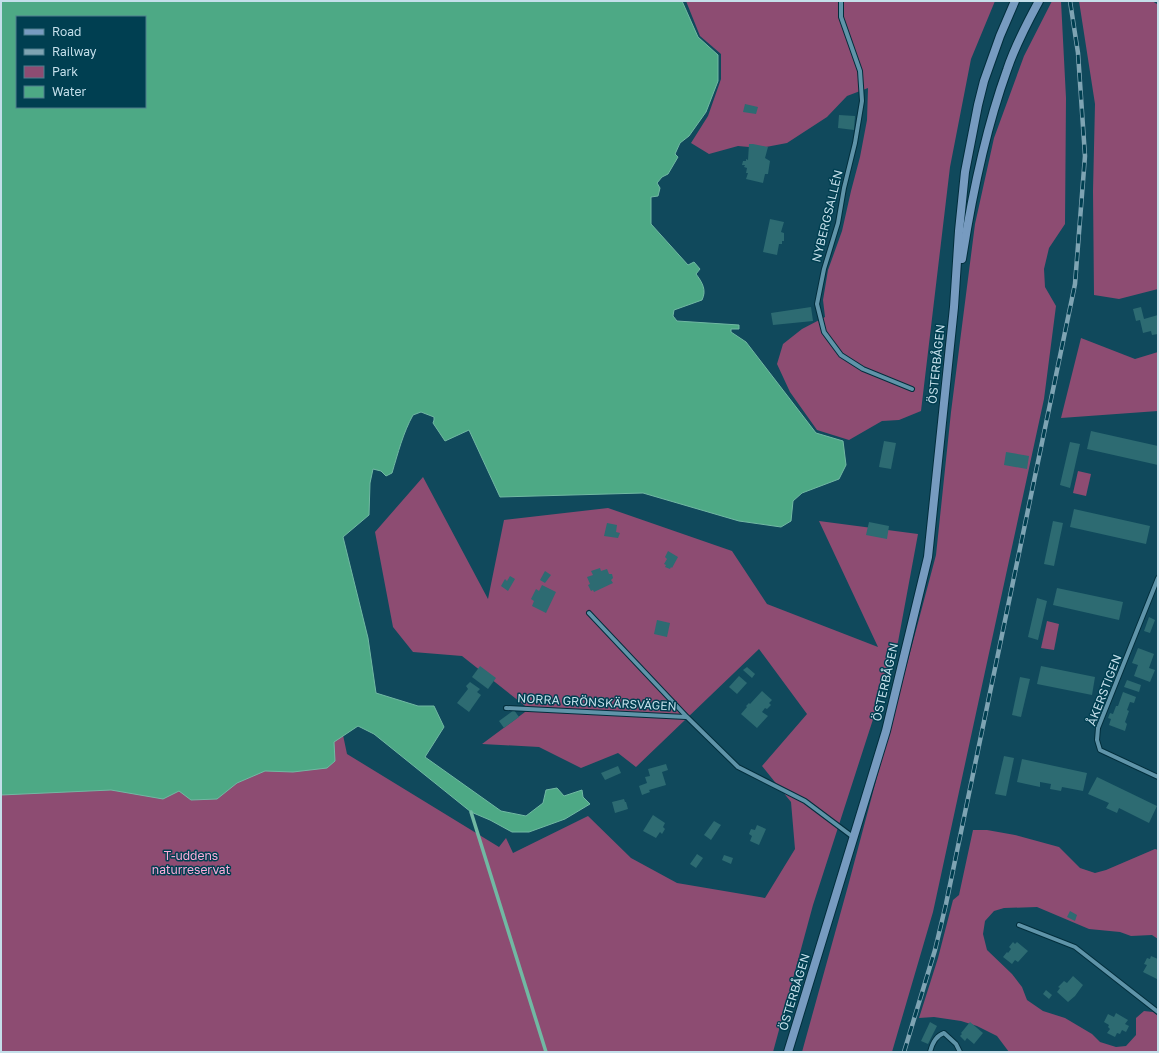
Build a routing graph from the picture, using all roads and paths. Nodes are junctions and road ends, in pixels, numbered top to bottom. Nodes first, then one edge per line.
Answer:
1 (841, 1) edge
2 (1015, 1) edge
3 (1039, 1) edge
4 (954, 307) junction
5 (912, 389) dead end
6 (1158, 578) edge
7 (589, 613) dead end
8 (506, 708) dead end
9 (687, 717) junction
10 (1158, 777) edge
11 (854, 837) junction
12 (1019, 925) dead end
13 (1158, 1012) edge
14 (788, 1052) edge
15 (930, 1052) edge
16 (960, 1052) edge

1 - 5 street, NYBERGSALLÉN
2 - 4 main road, ÖSTERBÅGEN
3 - 4 main road, ÖSTERBÅGEN
4 - 11 main road, ÖSTERBÅGEN
6 - 10 street, ÅKERSTIGEN
7 - 9 street, NORRA GRÖNSKÄRSVÄGEN
8 - 9 street, NORRA GRÖNSKÄRSVÄGEN
9 - 11 street, NORRA GRÖNSKÄRSVÄGEN
11 - 14 main road, ÖSTERBÅGEN
12 - 13 street
15 - 16 street

